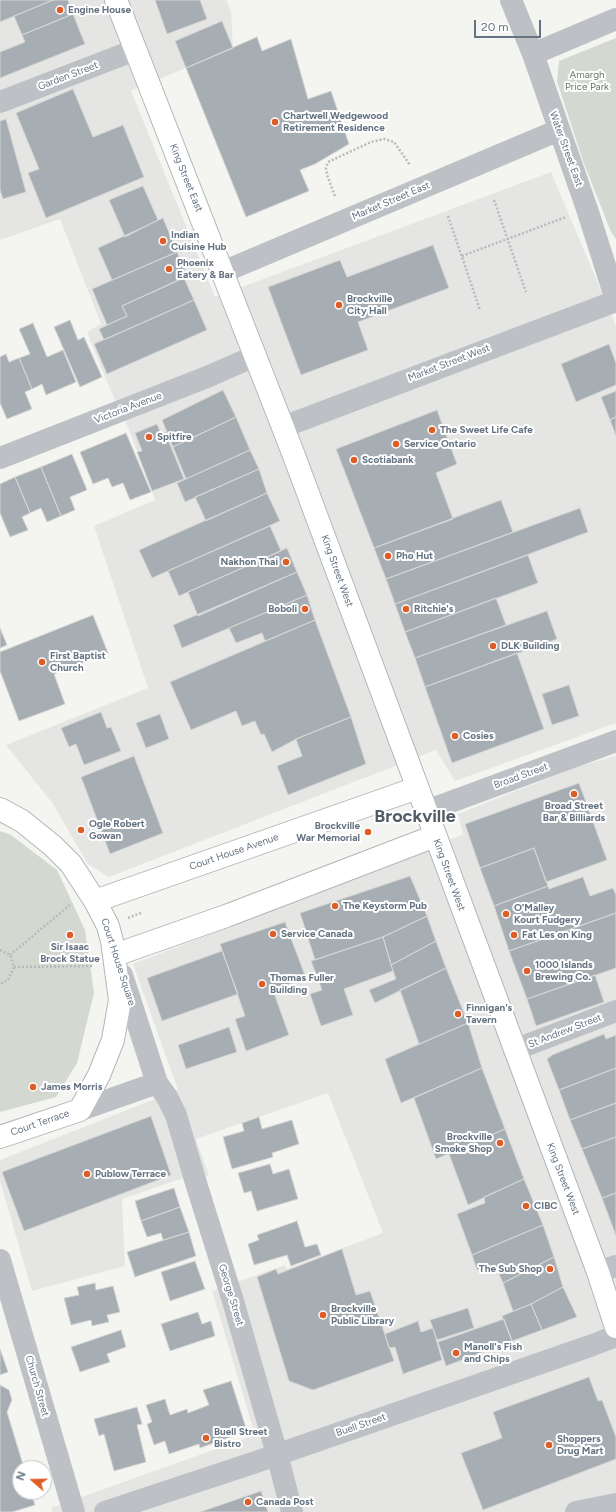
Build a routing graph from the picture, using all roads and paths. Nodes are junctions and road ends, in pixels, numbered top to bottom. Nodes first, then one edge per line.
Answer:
1 (116, 0) edge
2 (511, 0) edge
3 (616, 19) edge
4 (135, 50) junction
5 (533, 54) junction
6 (0, 102) edge
7 (558, 130) junction
8 (410, 165) dead end
9 (334, 196) dead end
10 (494, 200) dead end
11 (587, 209) junction
12 (448, 216) dead end
13 (508, 239) junction
14 (462, 256) junction
15 (223, 272) junction
16 (526, 292) dead end
17 (616, 301) edge
18 (480, 310) dead end
19 (255, 356) junction
20 (283, 427) junction
21 (0, 458) edge
22 (616, 742) edge
23 (417, 788) junction
24 (0, 809) edge
25 (426, 812) junction
26 (435, 836) junction
27 (91, 895) junction
28 (0, 950) edge
29 (10, 955) junction
30 (107, 960) junction
31 (14, 967) junction
32 (0, 984) edge
33 (616, 1011) edge
34 (514, 1050) junction
35 (157, 1083) junction
36 (80, 1110) junction
37 (0, 1137) edge
38 (0, 1260) edge
39 (607, 1269) edge
40 (616, 1327) edge
41 (616, 1336) edge
42 (277, 1454) junction
43 (616, 1504) edge
44 (74, 1512) edge
45 (105, 1512) edge
46 (292, 1512) edge
47 (576, 1512) edge

1 - 4 main road, King Street East
2 - 5 street, Water Street East
3 - 5 street
4 - 6 street, Garden Street
4 - 15 main road, King Street East
5 - 7 street, Water Street East
7 - 11 street, Water Street East
7 - 15 street, Market Street East
8 - 9 path
10 - 13 path
11 - 13 path
11 - 17 street, Water Street East
12 - 14 path
13 - 14 path
13 - 16 path
14 - 18 path
15 - 19 main road, King Street East
17 - 20 street, Market Street West
19 - 20 main road, King Street West
19 - 21 street, Victoria Avenue
20 - 23 main road, King Street West
22 - 25 street, Broad Street
23 - 25 main road, King Street West
23 - 27 main road, Court House Avenue
24 - 27 main road, Court House Square
25 - 26 main road, King Street West
26 - 30 main road
26 - 34 main road, King Street West
27 - 29 path
27 - 30 main road, Court House Square
28 - 29 path
29 - 31 path
30 - 31 path
30 - 35 street, Court House Square
30 - 36 main road, Court Terrace
31 - 32 path
33 - 34 street, St Andrew Street
34 - 39 main road, King Street West
35 - 36 street, Court Terrace
35 - 42 street, George Street
36 - 37 main road, Court Terrace
38 - 44 street, Church Street
39 - 40 main road, King Street West
41 - 42 street, Buell Street
42 - 45 street, Buell Street
42 - 46 street, George Street
43 - 47 street

